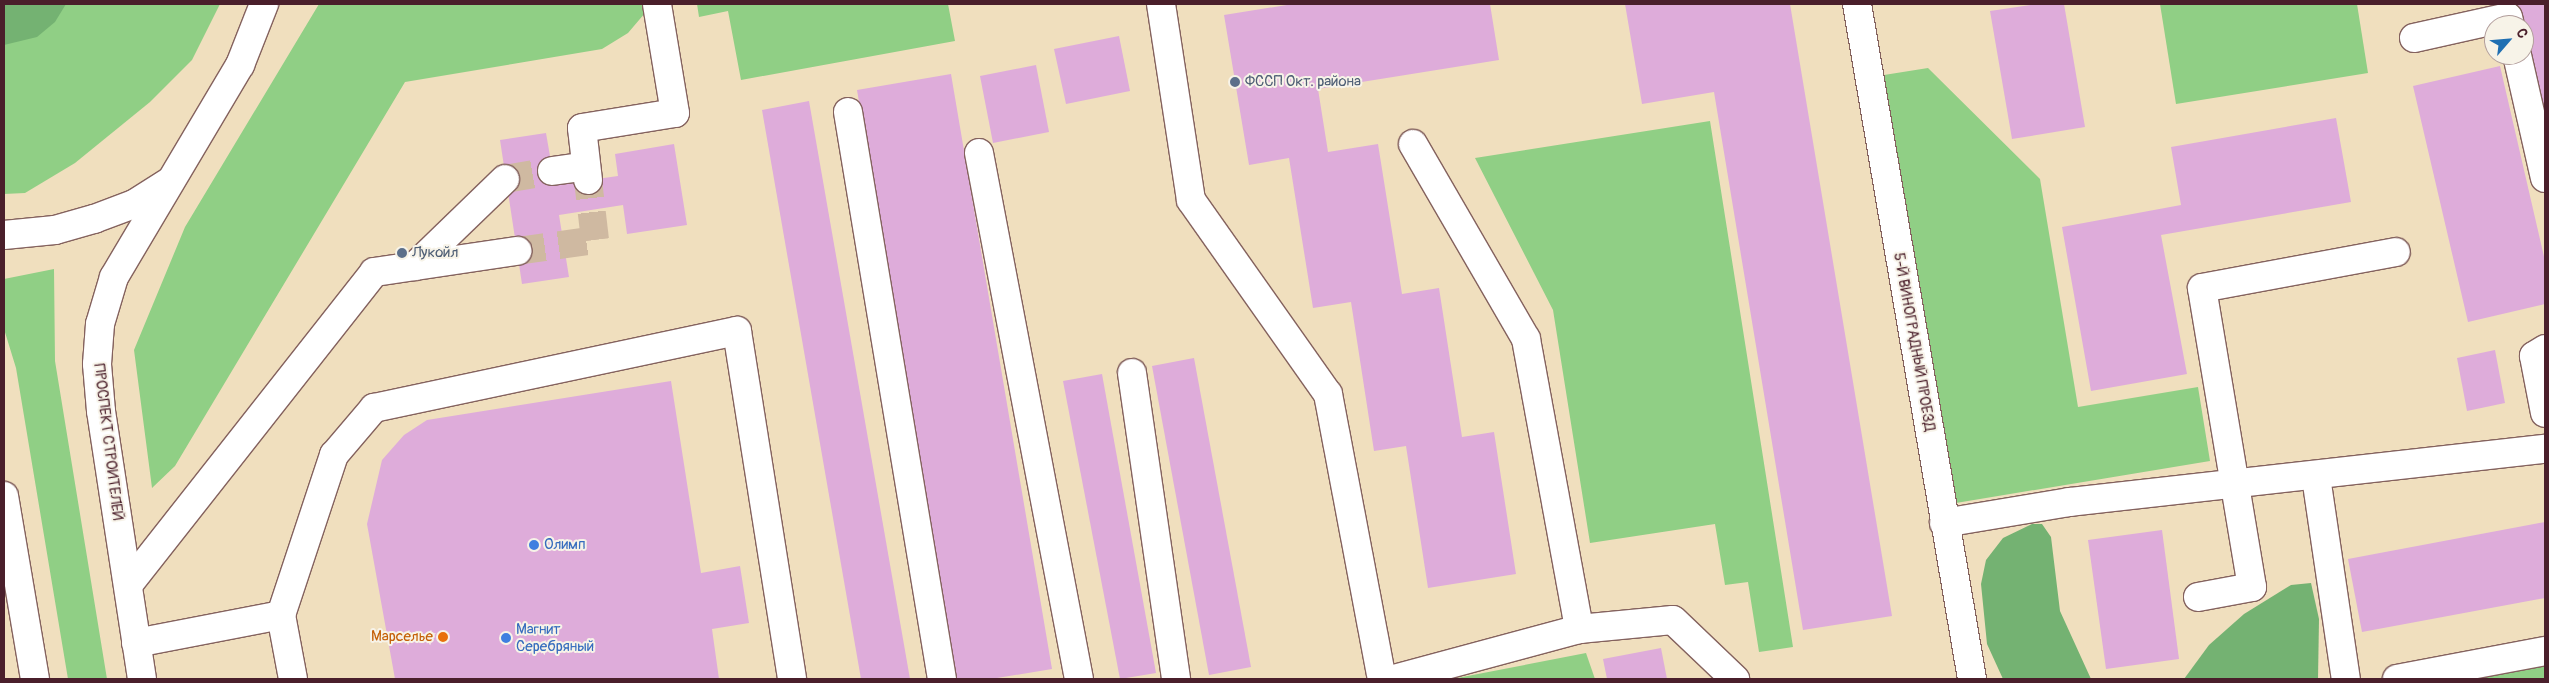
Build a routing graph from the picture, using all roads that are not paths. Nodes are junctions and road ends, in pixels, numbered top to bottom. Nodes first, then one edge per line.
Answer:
1 (657, 4) edge
2 (1161, 4) edge
3 (1857, 4) edge
4 (266, 8) edge
5 (2484, 22) edge
6 (2414, 38) dead end
7 (2518, 65) edge
8 (848, 112) dead end
9 (1413, 144) dead end
10 (979, 153) dead end
11 (552, 171) tunnel mouth
12 (2545, 178) edge
13 (505, 179) tunnel mouth
14 (169, 182) junction
15 (4, 235) edge
16 (517, 251) tunnel mouth
17 (2396, 252) dead end
18 (415, 266) junction
19 (2545, 349) edge
20 (1132, 373) dead end
21 (2545, 413) edge
22 (2545, 449) edge
23 (2316, 477) junction
24 (2236, 487) junction
25 (4, 496) edge
26 (1944, 523) junction
27 (128, 585) junction
28 (2198, 597) dead end
29 (281, 614) junction
30 (1579, 629) junction
31 (136, 644) junction
32 (2545, 651) edge
33 (1967, 678) edge
34 (35, 679) edge
35 (142, 679) edge
36 (293, 679) edge
37 (792, 679) edge
38 (942, 679) edge
39 (1079, 679) edge
40 (1176, 679) edge
41 (1382, 679) edge
42 (1394, 679) edge
43 (1735, 679) edge
44 (2346, 679) edge
45 (2397, 679) edge

1 - 11 main road
2 - 41 main road
3 - 26 main road, 5-Й ВИНОГРАДНЫЙ ПРОЕЗД
4 - 14 main road, ПРОСПЕКТ СТРОИТЕЛЕЙ
5 - 6 main road
7 - 12 main road
8 - 38 main road
9 - 30 main road
10 - 39 main road
13 - 18 main road
14 - 15 main road
14 - 27 main road, ПРОСПЕКТ СТРОИТЕЛЕЙ
16 - 18 main road
17 - 24 main road
18 - 27 main road
19 - 21 main road
20 - 40 main road
22 - 23 main road
23 - 24 main road
23 - 44 main road
24 - 26 main road
24 - 28 main road
25 - 34 main road
26 - 33 main road, 5-Й ВИНОГРАДНЫЙ ПРОЕЗД
27 - 31 main road, ПРОСПЕКТ СТРОИТЕЛЕЙ
29 - 31 main road
29 - 36 main road
29 - 37 main road
30 - 42 main road
30 - 43 main road
31 - 35 main road, ПРОСПЕКТ СТРОИТЕЛЕЙ
32 - 45 main road

